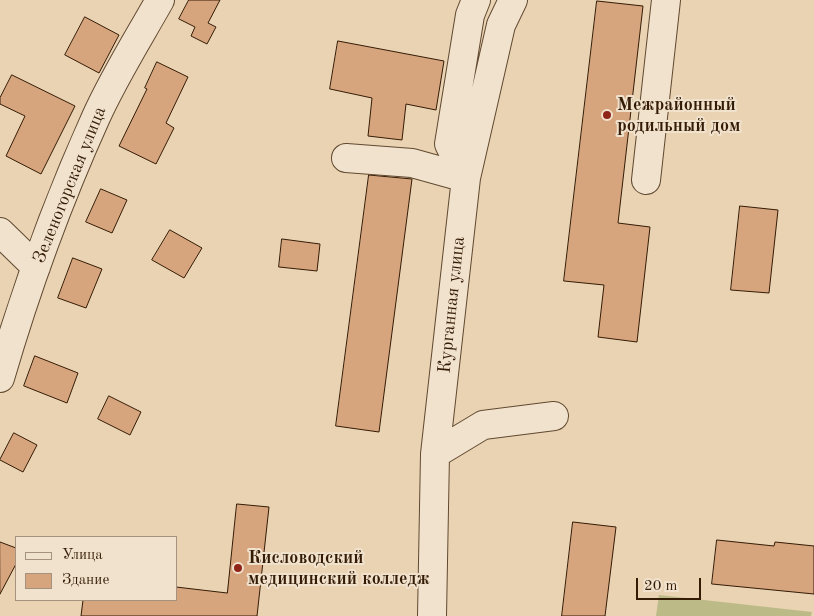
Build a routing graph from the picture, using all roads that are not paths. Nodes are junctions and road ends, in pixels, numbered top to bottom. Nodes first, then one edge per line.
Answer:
1 (160, 0) edge
2 (476, 0) edge
3 (512, 0) edge
4 (666, 0) edge
5 (346, 158) dead end
6 (466, 178) junction
7 (646, 180) dead end
8 (0, 232) edge
9 (36, 267) junction
10 (0, 378) edge
11 (554, 416) dead end
12 (436, 454) junction
13 (432, 616) edge

1 - 9 street, Зеленогорская улица
2 - 6 street
3 - 6 street, Курганная улица
4 - 7 street
5 - 6 street
6 - 12 street, Курганная улица
8 - 9 street
9 - 10 street, Зеленогорская улица
11 - 12 street
12 - 13 street, Курганная улица

